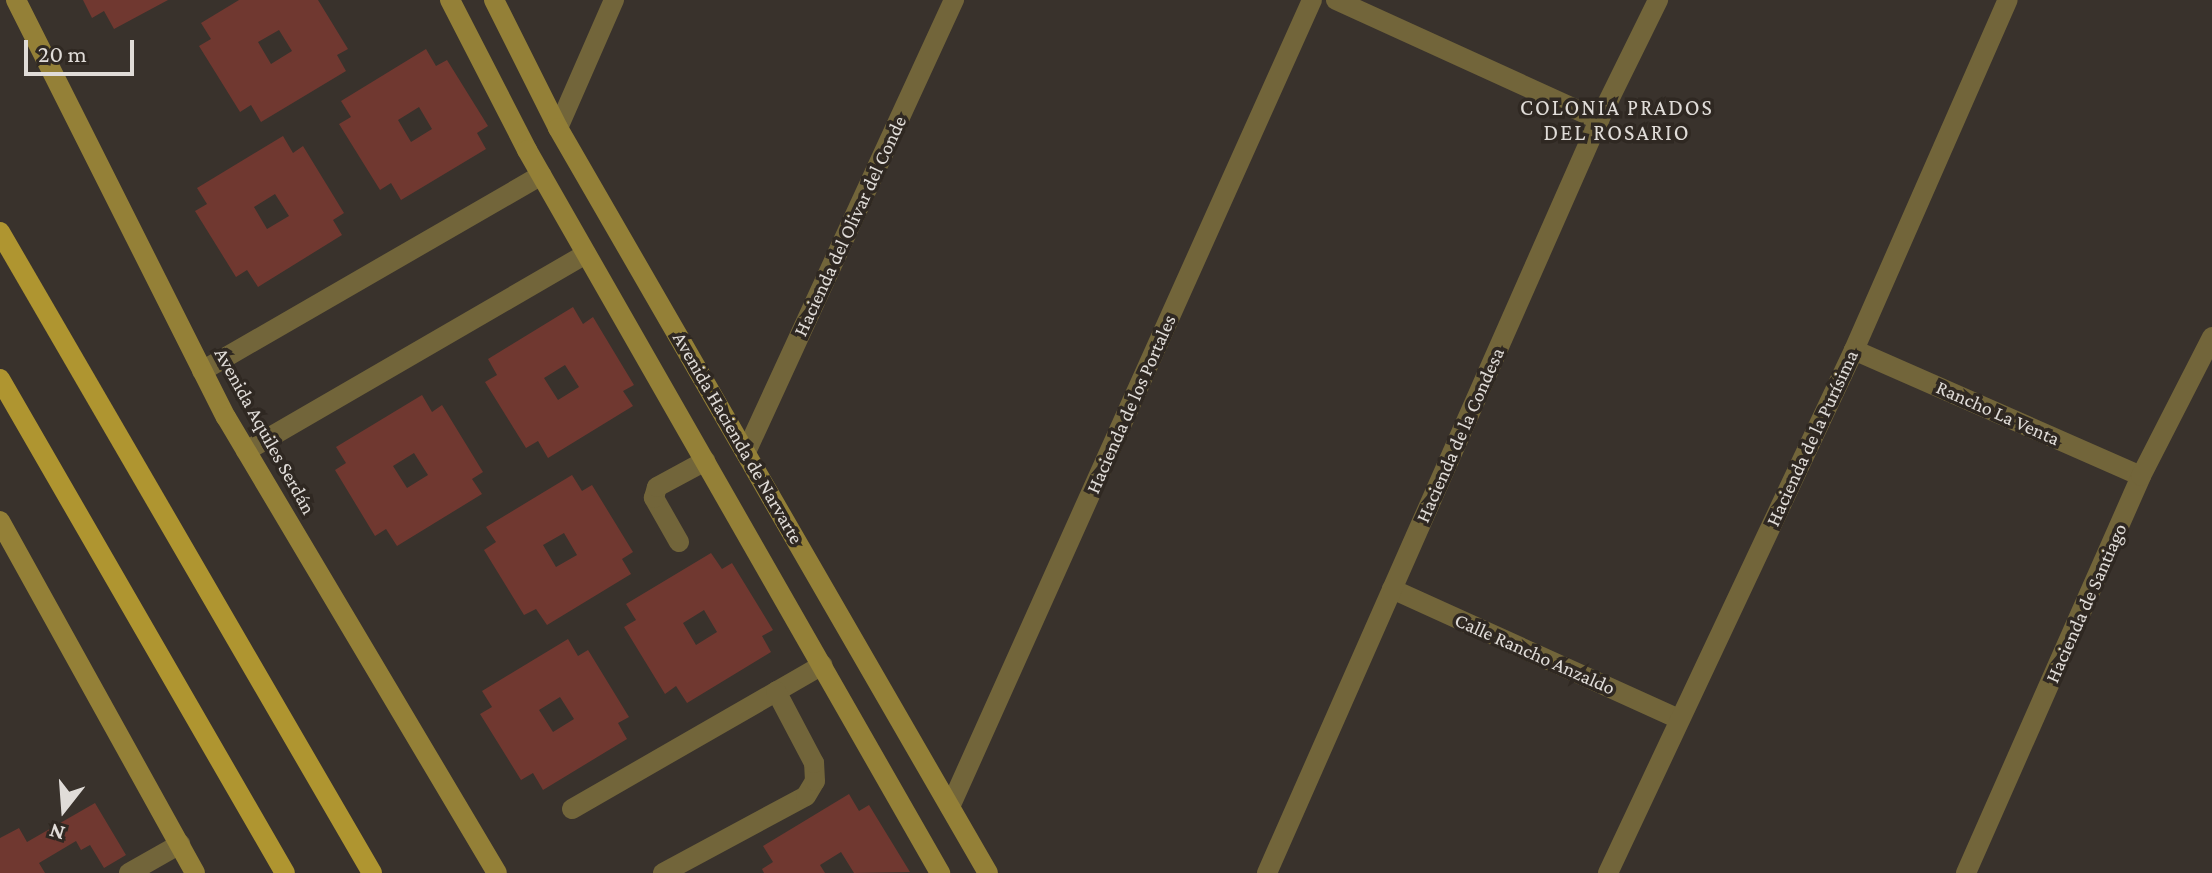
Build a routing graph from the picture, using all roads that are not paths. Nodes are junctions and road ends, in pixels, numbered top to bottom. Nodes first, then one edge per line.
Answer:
1 (16, 0) edge
2 (450, 0) edge
3 (494, 0) edge
4 (614, 0) edge
5 (954, 0) edge
6 (1312, 0) edge
7 (1336, 0) edge
8 (1658, 0) edge
9 (2008, 0) edge
10 (1599, 120) junction
11 (558, 128) junction
12 (541, 175) junction
13 (0, 232) edge
14 (586, 254) junction
15 (2212, 337) edge
16 (1854, 350) junction
17 (202, 371) junction
18 (0, 379) edge
19 (246, 451) junction
20 (746, 452) junction
21 (705, 461) junction
22 (2141, 476) junction
23 (0, 521) edge
24 (679, 542) dead end
25 (1392, 589) junction
26 (822, 665) junction
27 (776, 691) junction
28 (1678, 719) junction
29 (950, 807) junction
30 (572, 809) dead end
31 (180, 844) junction
32 (129, 873) edge
33 (195, 873) edge
34 (285, 873) edge
35 (372, 873) edge
36 (497, 873) edge
37 (663, 873) edge
38 (940, 873) edge
39 (988, 873) edge
40 (1267, 873) edge
41 (1608, 873) edge
42 (1966, 873) edge

1 - 17 street, Avenida Aquiles Serdán
2 - 12 street, Avenida Hacienda de Narvarte
3 - 11 street, Avenida Hacienda de Narvarte
4 - 11 street
5 - 20 street, Hacienda del Olivar del Conde
6 - 29 street, Hacienda de los Portales
7 - 10 street
8 - 10 street, Hacienda de la Condesa
9 - 16 street, Hacienda de la Purísima
10 - 25 street, Hacienda de la Condesa
11 - 20 street, Avenida Hacienda de Narvarte
12 - 14 street, Avenida Hacienda de Narvarte
12 - 17 street
13 - 35 main road
14 - 19 street
14 - 21 street, Avenida Hacienda de Narvarte
15 - 22 street, Hacienda de Santiago
16 - 22 street, Rancho La Venta
16 - 28 street, Hacienda de la Purísima
17 - 19 street, Avenida Aquiles Serdán
18 - 34 main road
19 - 36 street, Avenida Aquiles Serdán
20 - 29 street, Avenida Hacienda de Narvarte
21 - 24 street
21 - 26 street, Avenida Hacienda de Narvarte
22 - 42 street, Hacienda de Santiago
23 - 31 street
25 - 28 street, Calle Rancho Anzaldo
25 - 40 street, Hacienda de la Condesa
26 - 27 street
26 - 38 street, Avenida Hacienda de Narvarte
27 - 30 street
27 - 37 street
28 - 41 street, Hacienda de la Purísima
29 - 39 street, Avenida Hacienda de Narvarte
31 - 32 street
31 - 33 street

